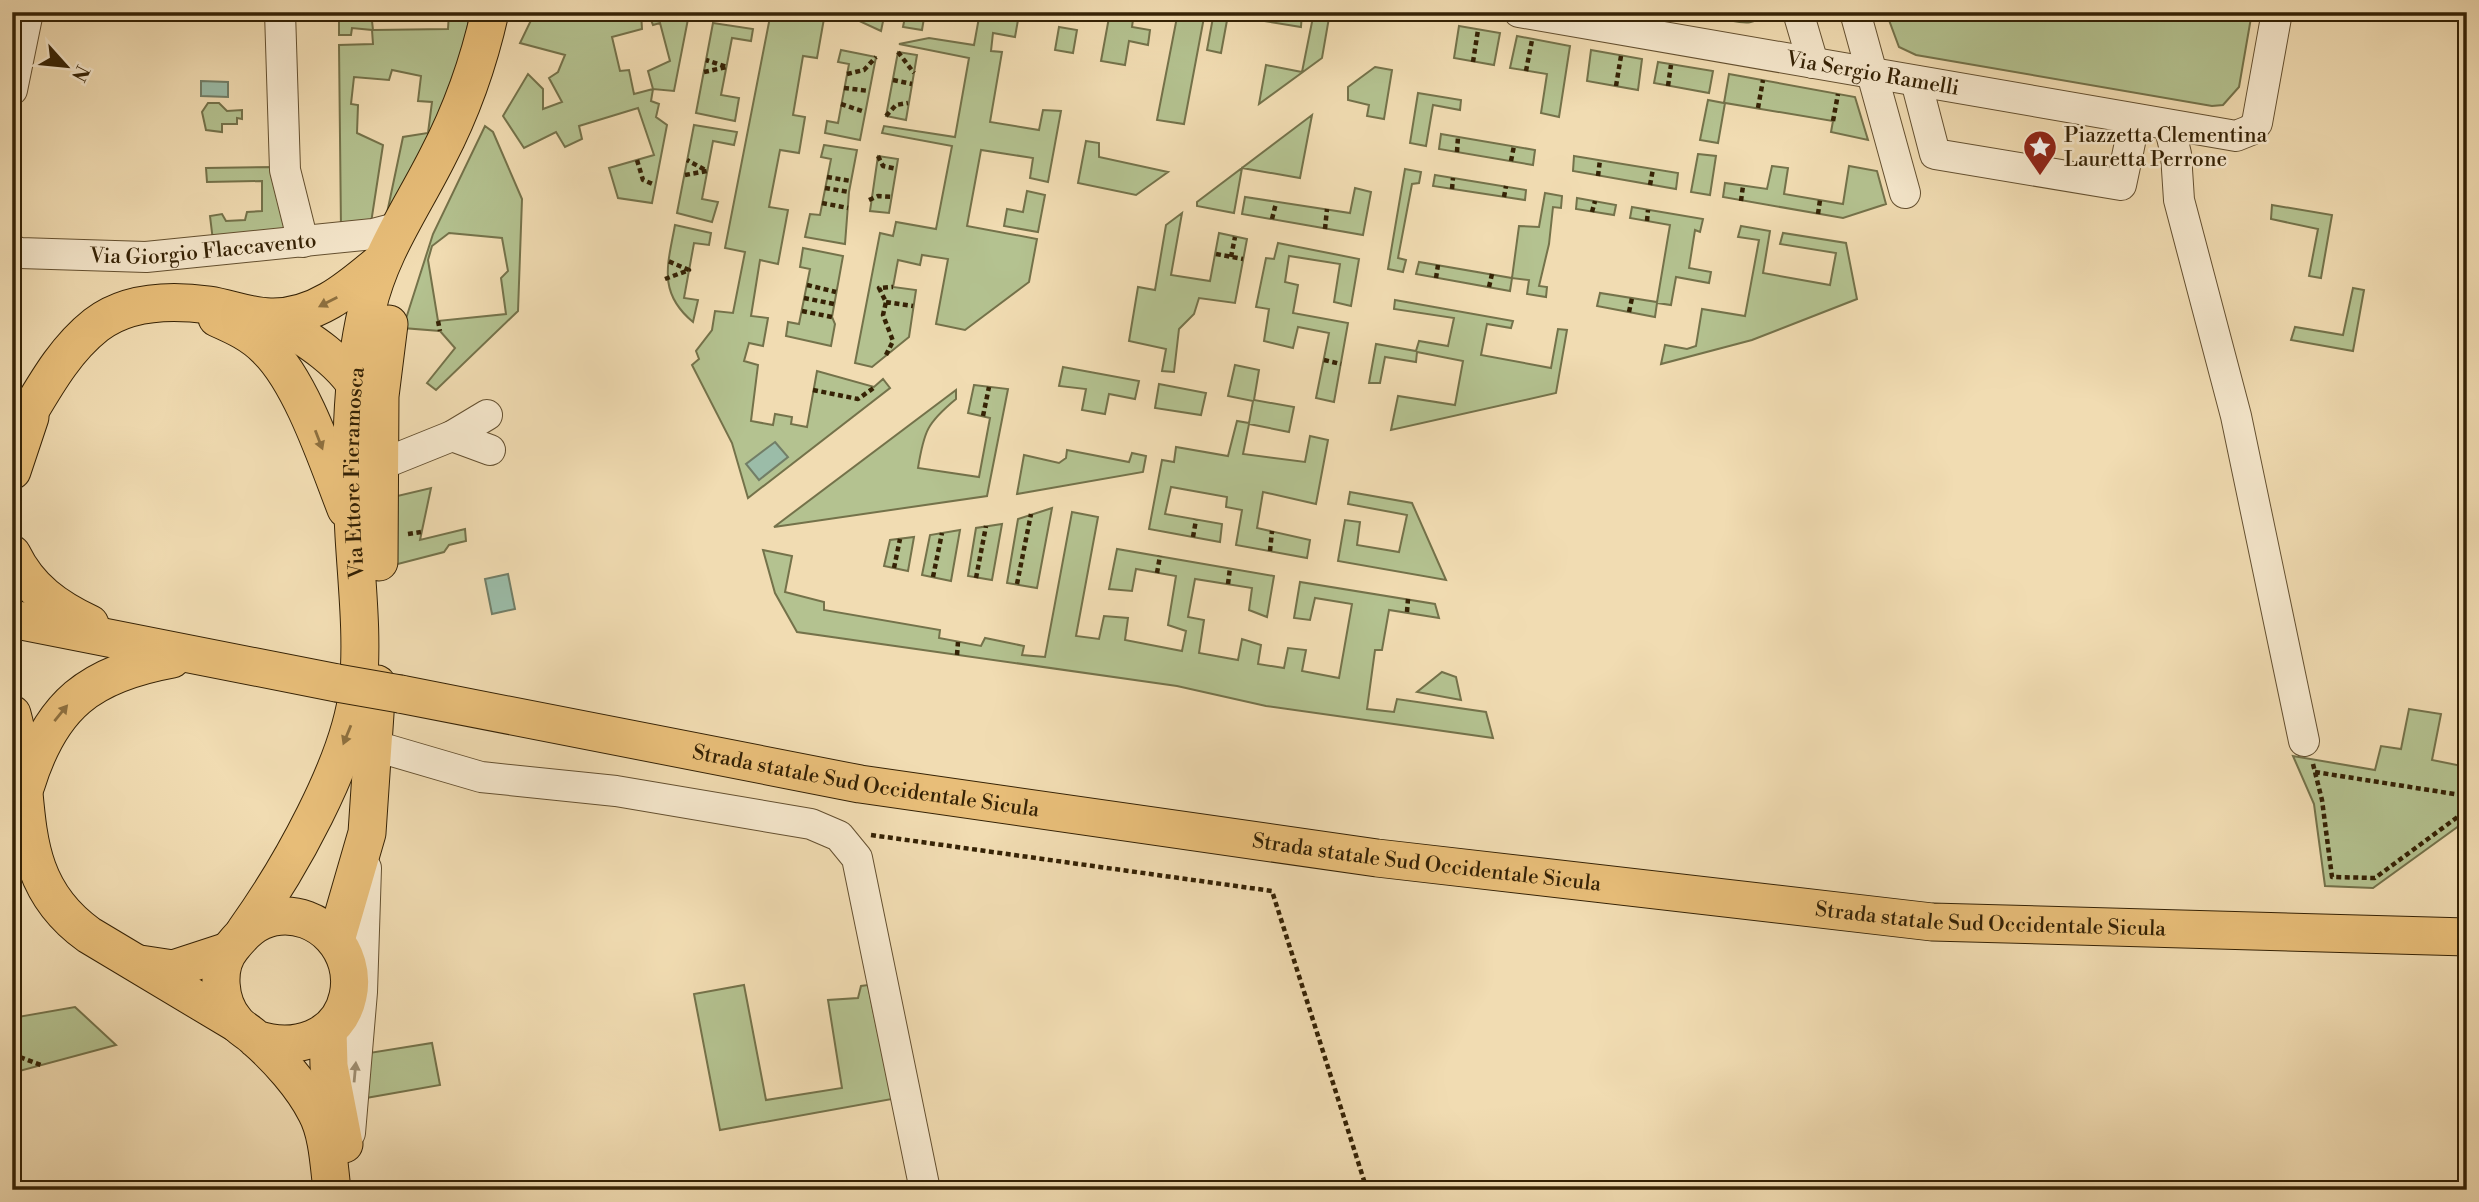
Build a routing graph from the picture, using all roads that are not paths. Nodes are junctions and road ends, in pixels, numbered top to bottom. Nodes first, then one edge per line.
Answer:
1 (28, 12) edge
2 (279, 12) edge
3 (509, 12) edge
4 (1519, 12) edge
5 (1798, 12) edge
6 (1855, 12) edge
7 (2277, 12) edge
8 (496, 23) edge
9 (1813, 63) junction
10 (1873, 74) junction
11 (1916, 81) junction
12 (12, 90) edge
13 (2135, 120) junction
14 (2169, 125) junction
15 (1905, 193) dead end
16 (303, 242) junction
17 (395, 247) junction
18 (12, 250) edge
19 (169, 303) junction
20 (272, 317) junction
21 (278, 361) junction
22 (356, 391) junction
23 (32, 409) junction
24 (487, 415) dead end
25 (452, 436) junction
26 (12, 440) edge
27 (490, 450) dead end
28 (380, 465) junction
29 (12, 471) edge
30 (354, 534) junction
31 (12, 554) edge
32 (379, 562) junction
33 (12, 619) edge
34 (143, 647) junction
35 (191, 656) junction
36 (12, 714) edge
37 (375, 746) junction
38 (2308, 750) road end
39 (22, 796) junction
40 (367, 834) junction
41 (2467, 937) edge
42 (336, 940) junction
43 (237, 941) junction
44 (139, 963) junction
45 (246, 1031) junction
46 (328, 1031) junction
47 (340, 1181) edge
48 (925, 1190) edge

1 - 12 street
2 - 16 street
3 - 8 street
4 - 9 street, Via Sergio Ramelli
5 - 9 street
6 - 10 street
7 - 14 street, Via Sergio Ramelli
8 - 17 main road, Via Ettore Fieramosca
9 - 10 street, Via Sergio Ramelli
10 - 11 street, Via Sergio Ramelli
10 - 15 street
11 - 13 street, Via Sergio Ramelli
11 - 13 street
13 - 14 street, Via Sergio Ramelli
14 - 38 street
16 - 17 street, Via Giorgio Flaccavento
16 - 18 street, Via Giorgio Flaccavento
17 -> 20 main road
17 - 22 main road, Via Ettore Fieramosca
17 - 28 main road, Via Ettore Fieramosca
19 - 20 main road
19 - 21 main road
19 - 23 main road
20 - 22 main road
21 - 22 main road
21 -> 30 main road
22 - 30 main road, Via Ettore Fieramosca
22 - 32 main road
23 - 26 main road
23 - 29 main road
24 - 25 street
25 - 27 street
25 - 28 street
28 - 32 main road, Via Ettore Fieramosca
30 -> 43 main road, Via Ettore Fieramosca
31 - 34 main road
32 - 37 main road, Via Ettore Fieramosca
33 - 34 main road
34 - 35 main road
39 -> 35 main road
35 - 41 main road, Strada statale Sud Occidentale Sicula, bridge
36 - 39 main road
37 - 40 main road, Via Ettore Fieramosca
37 - 48 street
39 - 44 main road
40 - 42 main road, Via Ettore Fieramosca
47 -> 40 street
42 - 43 main road
42 - 46 main road
43 - 44 main road
43 - 45 main road
44 - 45 main road
45 - 46 main road
45 - 47 main road
46 - 47 main road

